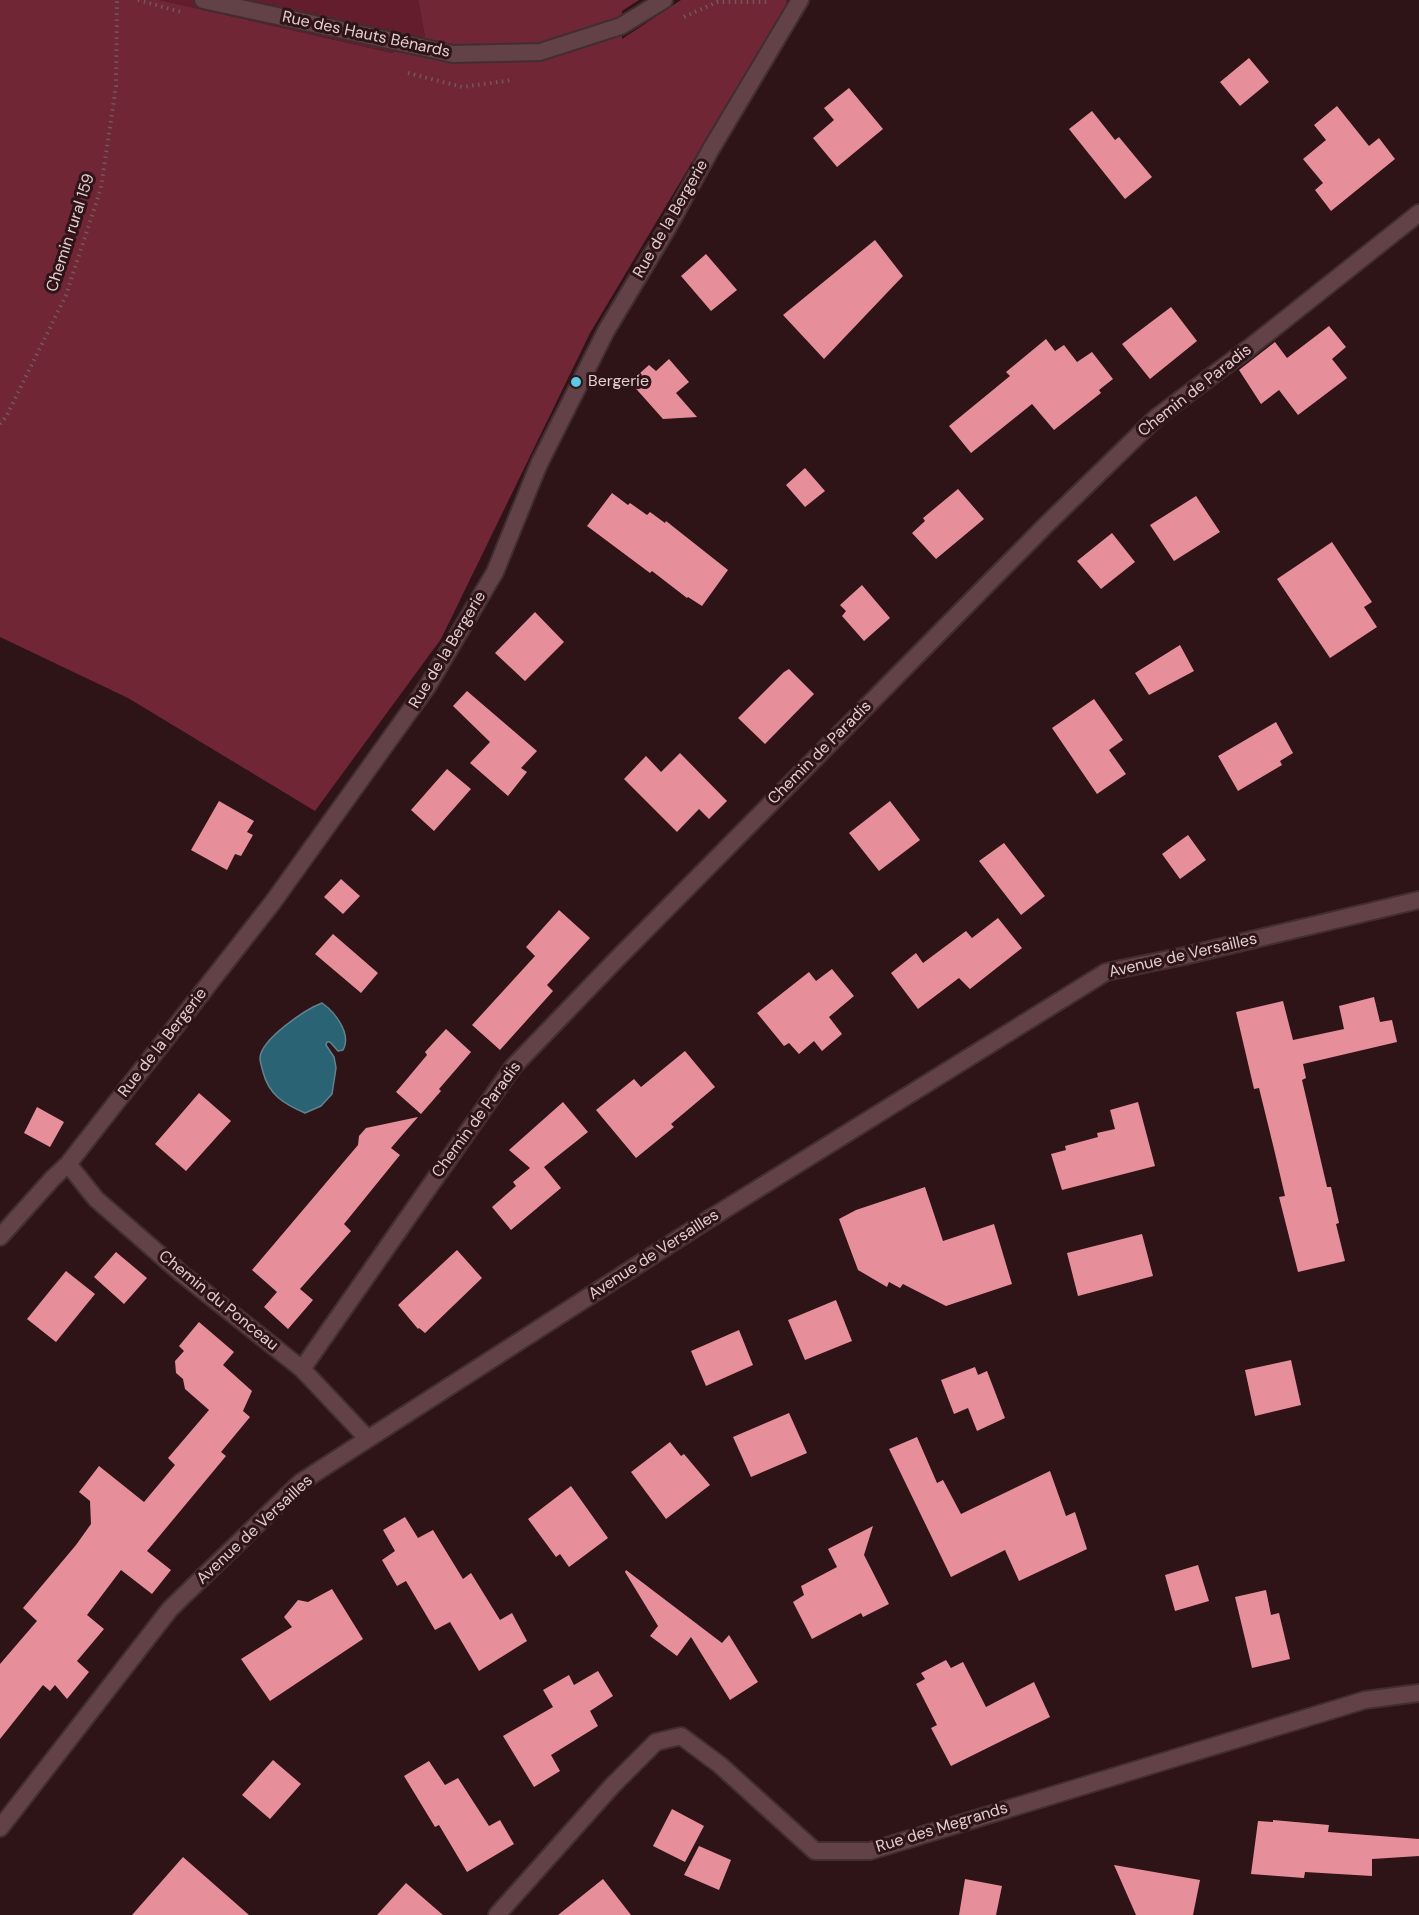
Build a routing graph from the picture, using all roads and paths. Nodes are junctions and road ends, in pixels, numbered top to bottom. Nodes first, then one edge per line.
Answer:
1 (117, 0) edge
2 (203, 0) edge
3 (664, 0) edge
4 (800, 0) edge
5 (717, 2) dead end
6 (773, 2) dead end
7 (1419, 213) edge
8 (0, 424) edge
9 (1419, 900) edge
10 (68, 1164) junction
11 (0, 1238) edge
12 (302, 1369) junction
13 (368, 1439) junction
14 (1419, 1693) edge
15 (0, 1828) edge
16 (497, 1915) edge

1 - 8 path, Chemin rural 159
2 - 3 street, Rue des Hauts Bénards
4 - 10 street, Rue de la Bergerie
5 - 6 path
7 - 12 street, Chemin de Paradis
9 - 13 street, Avenue de Versailles
10 - 11 street, Rue de la Bergerie
10 - 12 street, Chemin du Ponceau
12 - 13 street, Chemin du Ponceau
13 - 15 street, Avenue de Versailles
14 - 16 street, Rue des Megrands

